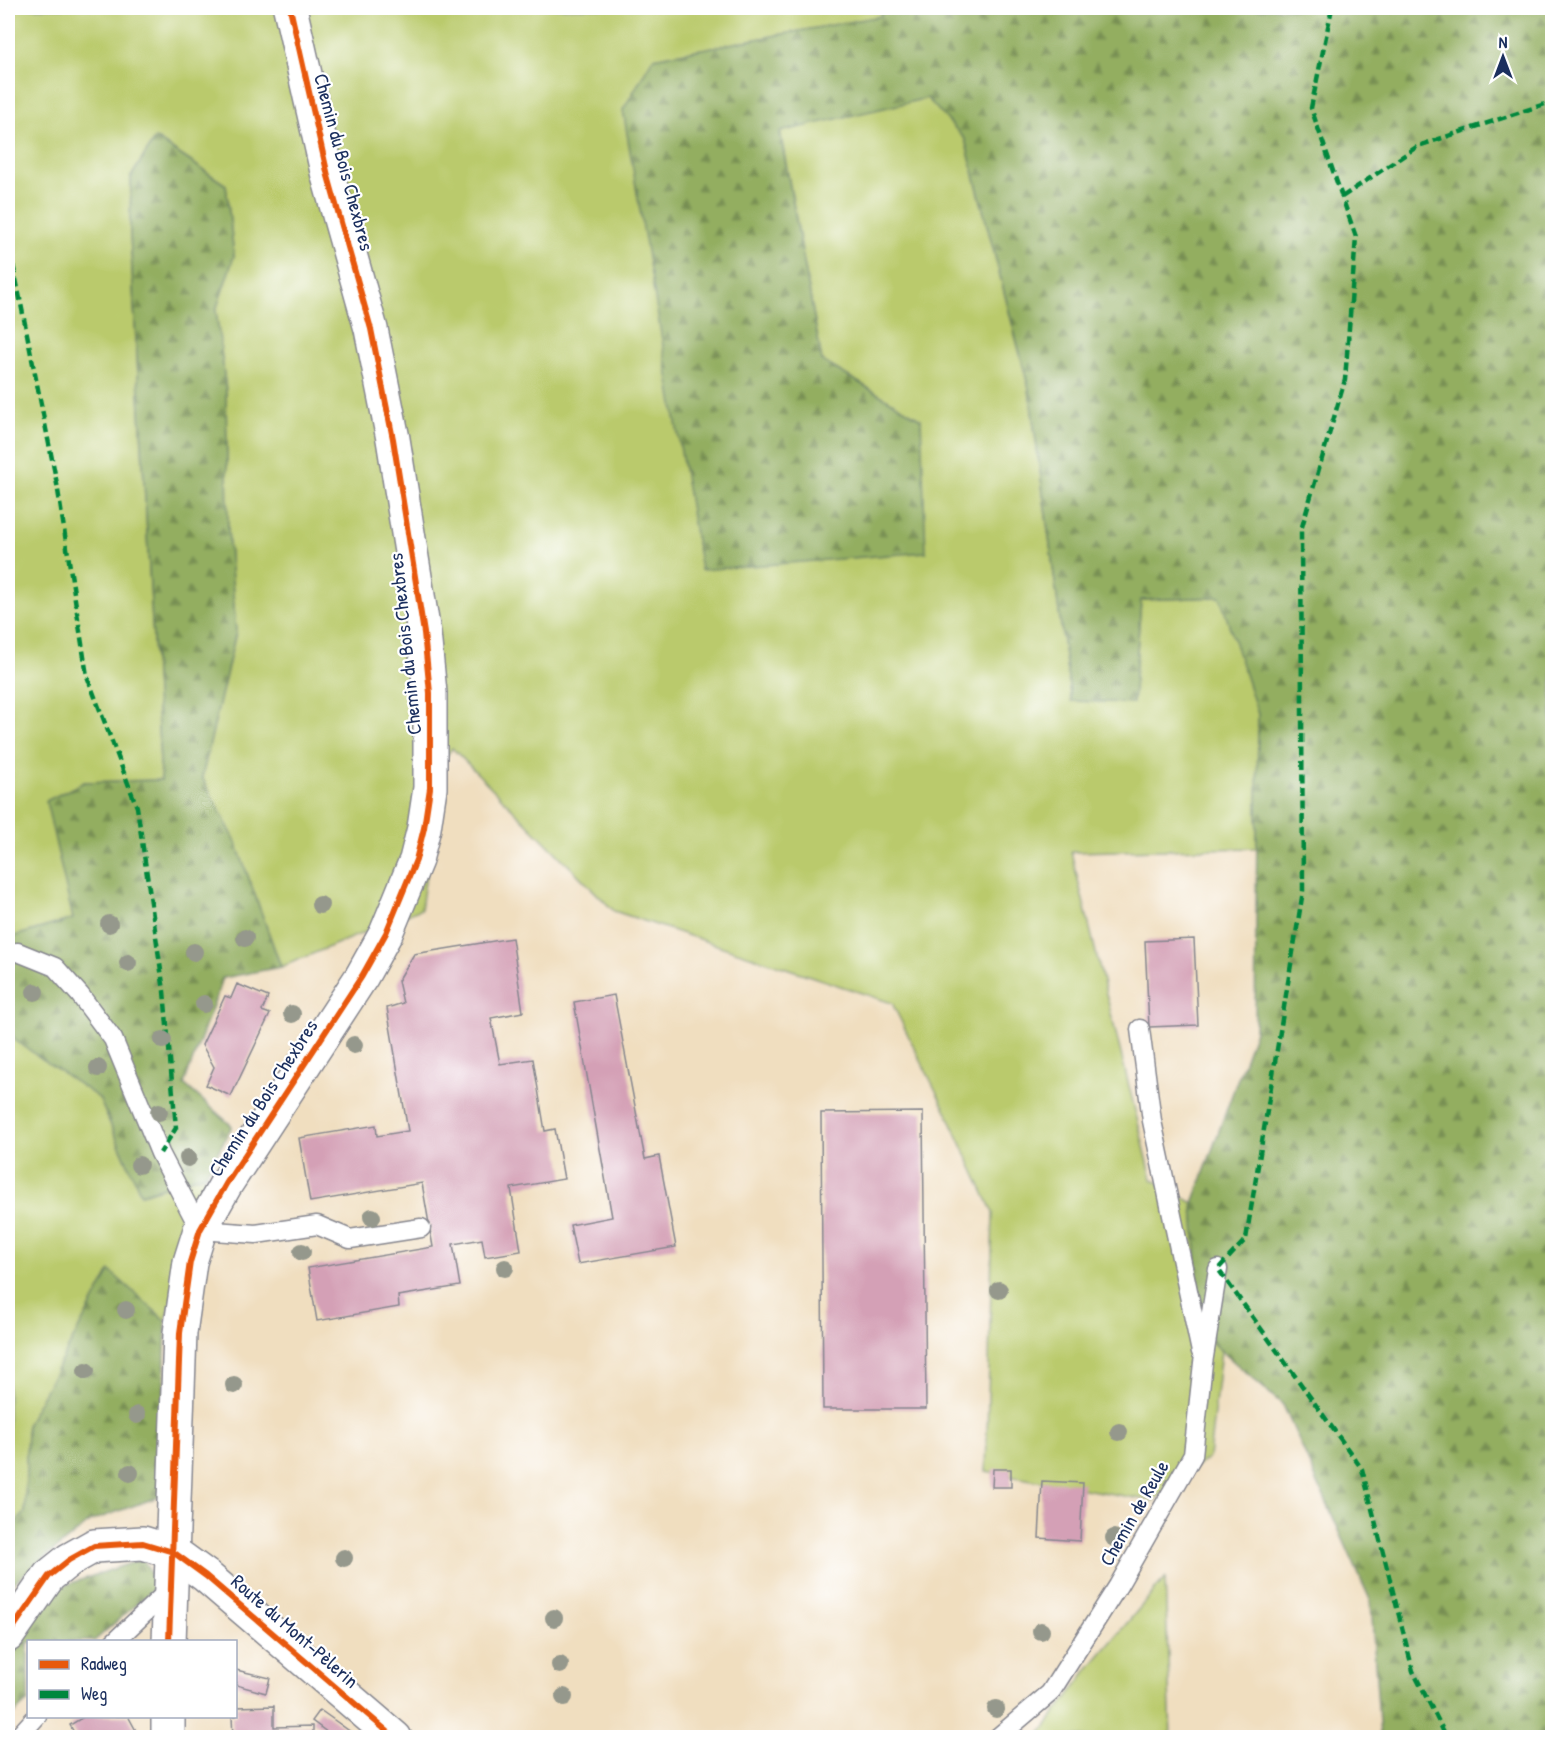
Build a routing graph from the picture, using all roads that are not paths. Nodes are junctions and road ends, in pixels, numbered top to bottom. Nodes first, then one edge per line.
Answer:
1 (290, 8) edge
2 (8, 953) edge
3 (1140, 1029) dead end
4 (421, 1228) dead end
5 (200, 1230) junction
6 (1218, 1269) dead end
7 (1203, 1363) junction
8 (173, 1552) junction
9 (170, 1589) junction
10 (8, 1635) edge
11 (115, 1640) edge
12 (169, 1640) edge
13 (35, 1718) edge
14 (168, 1718) edge
15 (17, 1737) edge
16 (168, 1737) edge
17 (394, 1737) edge
18 (998, 1737) edge

1 - 5 street, Chemin du Bois Chexbres
2 - 5 lane
3 - 7 lane
4 - 5 lane
5 - 8 street, Chemin du Bois Chexbres
6 - 7 lane, Chemin de Reule
7 - 18 lane, Chemin de Reule
8 - 9 street, Chemin du Bois Chexbres
8 - 10 street, Route du Mont-Pèlerin
8 - 17 street, Route du Mont-Pèlerin
9 - 11 lane
9 - 12 street, Chemin du Bois Chexbres
13 - 15 lane
14 - 16 street

